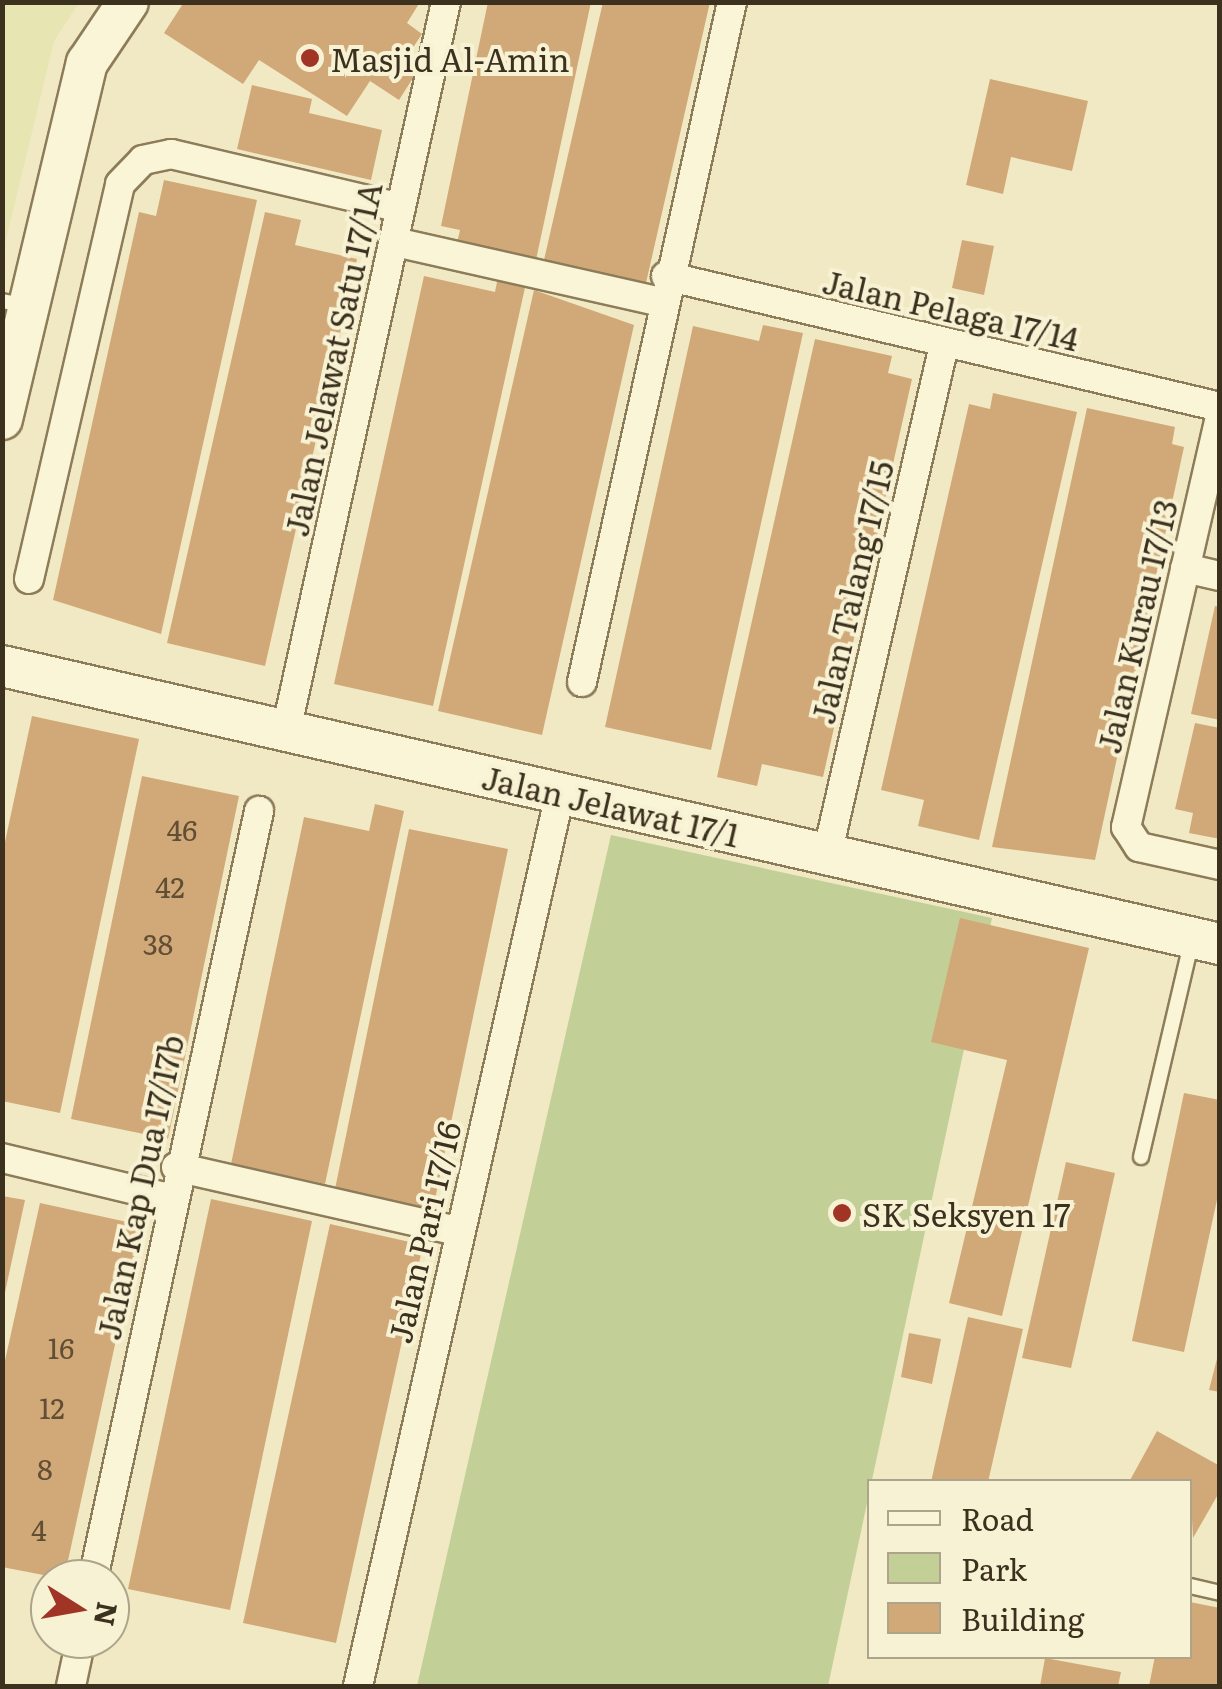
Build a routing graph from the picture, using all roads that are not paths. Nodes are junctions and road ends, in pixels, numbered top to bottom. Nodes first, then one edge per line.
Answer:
1 (128, 2) edge
2 (446, 2) edge
3 (732, 2) edge
4 (401, 208) junction
5 (395, 242) junction
6 (664, 289) junction
7 (16, 304) edge
8 (944, 345) junction
9 (1220, 407) edge
10 (1220, 417) edge
11 (2, 418) edge
12 (1185, 568) junction
13 (1220, 576) edge
14 (29, 579) dead end
15 (2, 666) edge
16 (582, 682) dead end
17 (286, 731) junction
18 (560, 794) junction
19 (259, 811) dead end
20 (828, 854) junction
21 (1220, 865) edge
22 (1206, 941) edge
23 (1141, 1157) dead end
24 (2, 1158) edge
25 (176, 1168) junction
26 (169, 1198) junction
27 (458, 1231) junction
28 (97, 1559) edge
29 (1192, 1586) edge
30 (1220, 1593) edge
31 (77, 1659) edge
32 (72, 1686) edge
33 (358, 1686) edge

1 - 7 street
2 - 4 street, Jalan Jelawat Satu 17/1A
3 - 6 street
4 - 5 street, Jalan Jelawat Satu 17/1A
4 - 14 street
5 - 6 street, Jalan Pelaga 17/14
5 - 17 street, Jalan Jelawat Satu 17/1A
6 - 8 street, Jalan Pelaga 17/14
6 - 16 street
7 - 11 street
8 - 9 street, Jalan Pelaga 17/14
8 - 20 street, Jalan Talang 17/15
10 - 12 street, Jalan Kurau 17/13
12 - 13 street
12 - 21 street, Jalan Kurau 17/13
15 - 17 street, Jalan Jelawat 17/1
17 - 18 street, Jalan Jelawat 17/1
18 - 20 street, Jalan Jelawat 17/1
18 - 27 street, Jalan Pari 17/16
19 - 25 street, Jalan Kap Dua 17/17b
20 - 22 street, Jalan Jelawat 17/1
22 - 23 lane
24 - 26 street
25 - 26 street, Jalan Kap Dua 17/17b
25 - 27 street
26 - 28 street, Jalan Kap Dua 17/17b
27 - 33 street, Jalan Pari 17/16
29 - 30 lane
31 - 32 street

